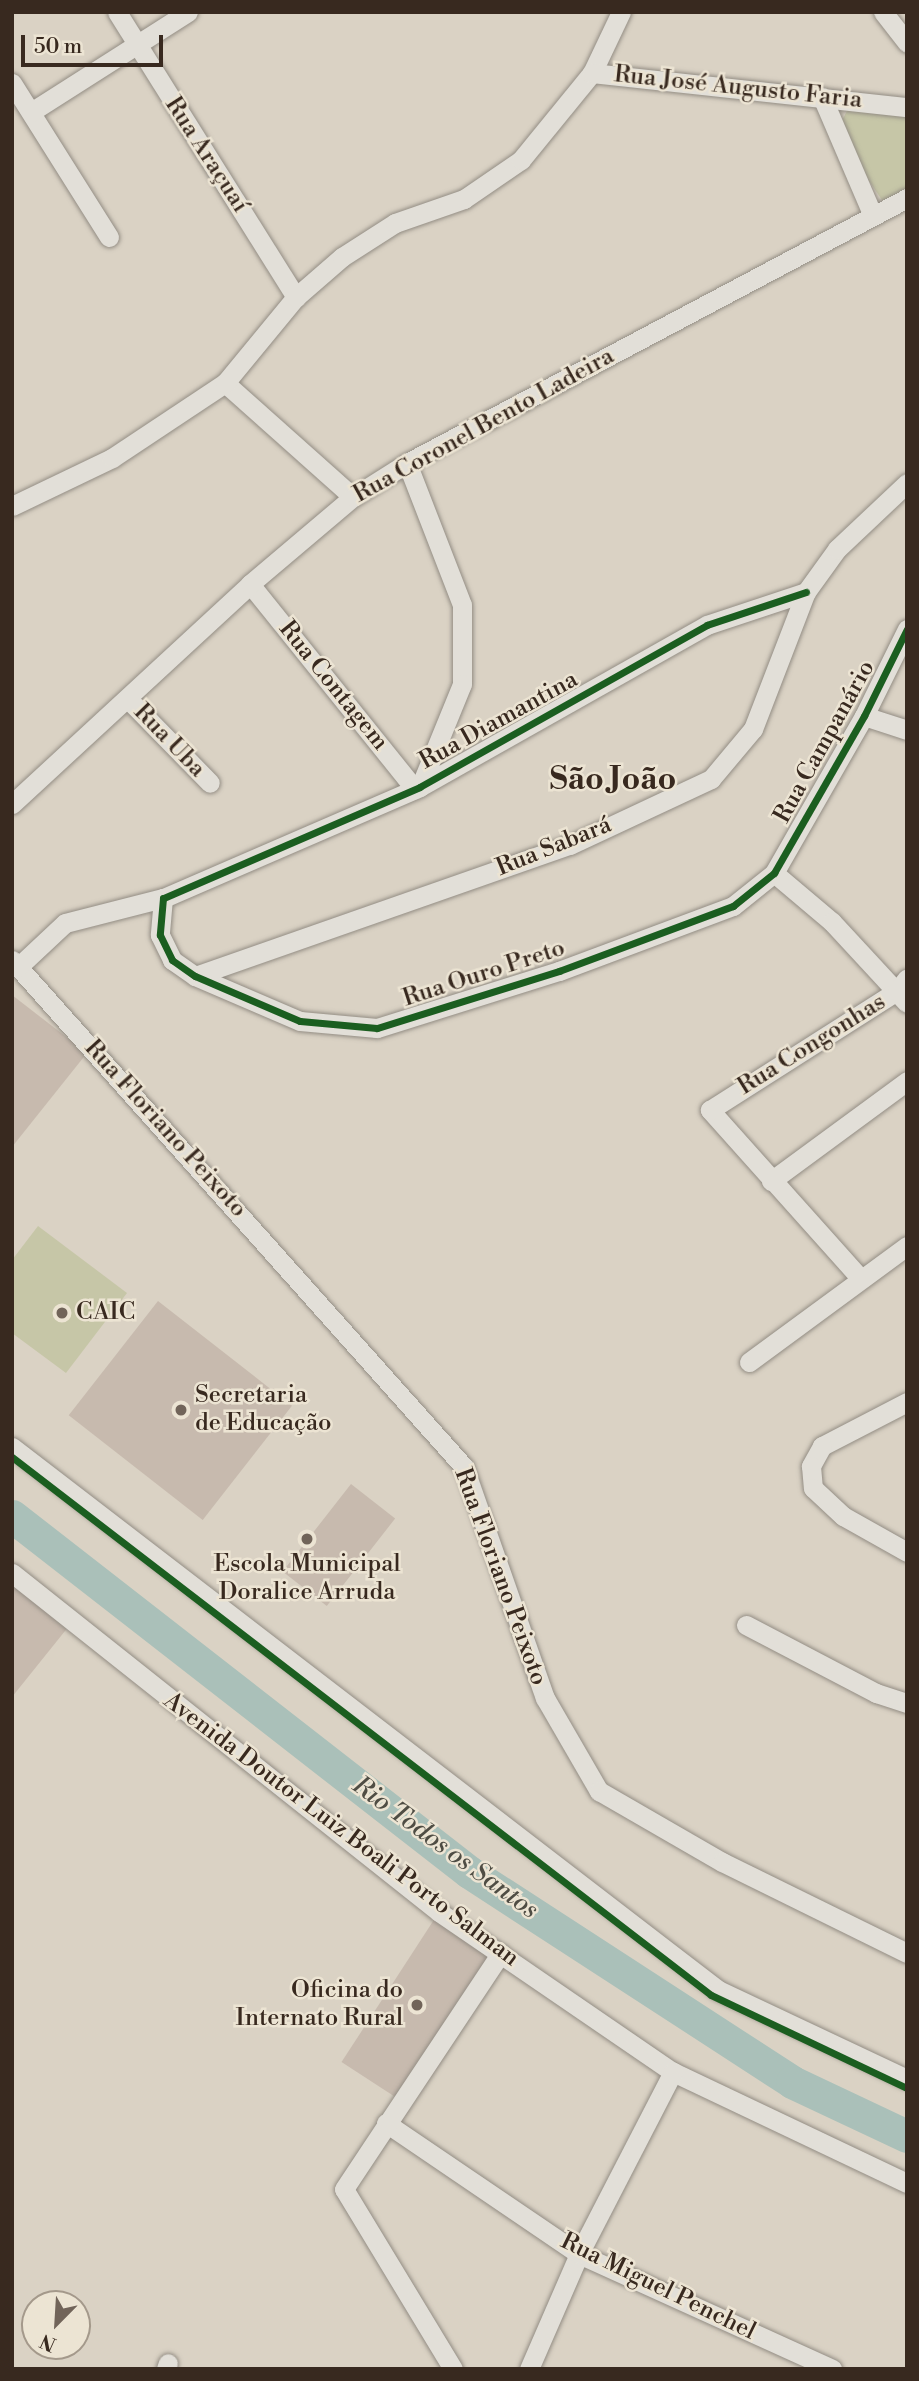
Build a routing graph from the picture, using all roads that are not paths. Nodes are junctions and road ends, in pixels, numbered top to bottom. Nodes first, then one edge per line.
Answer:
1 (117, 12) edge
2 (188, 12) edge
3 (621, 12) edge
4 (883, 12) edge
5 (907, 43) edge
6 (135, 45) junction
7 (592, 73) junction
8 (12, 83) edge
9 (822, 97) junction
10 (907, 107) edge
11 (31, 112) junction
12 (907, 198) edge
13 (873, 216) junction
14 (108, 237) dead end
15 (296, 297) junction
16 (225, 383) junction
17 (407, 463) junction
18 (907, 483) edge
19 (353, 497) junction
20 (12, 506) edge
21 (250, 584) junction
22 (806, 592) junction
23 (907, 629) edge
24 (128, 699) junction
25 (864, 716) junction
26 (907, 730) edge
27 (210, 783) dead end
28 (418, 788) junction
29 (12, 804) edge
30 (774, 873) junction
31 (163, 898) junction
32 (15, 963) edge
33 (195, 976) junction
34 (903, 991) edge
35 (907, 1081) edge
36 (772, 1181) junction
37 (907, 1246) edge
38 (861, 1279) junction
39 (749, 1362) dead end
40 (907, 1402) edge
41 (12, 1447) edge
42 (907, 1552) edge
43 (12, 1573) edge
44 (746, 1625) dead end
45 (907, 1703) edge
46 (907, 1952) edge
47 (501, 1954) junction
48 (673, 2072) junction
49 (907, 2079) edge
50 (386, 2123) junction
51 (907, 2183) edge
52 (579, 2254) junction
53 (453, 2369) edge
54 (529, 2369) edge
55 (832, 2369) edge

1 - 6 street, Rua Araçuaí
2 - 6 street
3 - 7 street
4 - 5 street
6 - 11 street
6 - 15 street, Rua Araçuaí
7 - 9 street, Rua José Augusto Faria
7 - 15 street, Rua José Augusto Faria
8 - 11 street
9 - 10 street, Rua José Augusto Faria
9 - 13 street
11 - 14 street
12 - 13 street, Rua Coronel Bento Ladeira
13 - 17 street, Rua Coronel Bento Ladeira
15 - 16 street, Rua José Augusto Faria
16 - 19 street
16 - 20 street, Rua José Augusto Faria
17 - 19 street, Rua Coronel Bento Ladeira
17 - 28 street
18 - 22 street, Rua Sabará
19 - 21 street, Rua Coronel Bento Ladeira
21 - 24 street, Rua Coronel Bento Ladeira
21 - 28 street, Rua Contagem
22 - 28 street, Rua Diamantina
22 - 33 street, Rua Sabará
23 - 25 street, Rua Campanário
24 - 27 street, Rua Uba
24 - 29 street, Rua Coronel Bento Ladeira
25 - 26 street
25 - 30 street, Rua Campanário
28 - 31 street, Rua Diamantina
30 - 33 street, Rua Ouro Preto
30 - 34 street
31 - 32 street, Rua Diamantina
31 - 33 street, Rua Ouro Preto
32 - 46 street, Rua Floriano Peixoto
34 - 36 street, Rua Congonhas
35 - 36 street
36 - 38 street
37 - 38 street
38 - 39 street
40 - 42 street
41 - 49 street
43 - 47 street, Avenida Doutor Luiz Boali Porto Salman
44 - 45 street
47 - 48 street, Avenida Doutor Luiz Boali Porto Salman
47 - 50 street
48 - 51 street, Avenida Doutor Luiz Boali Porto Salman
48 - 52 street
50 - 52 street, Rua Miguel Penchel
50 - 53 street
52 - 54 street
52 - 55 street, Rua Miguel Penchel

